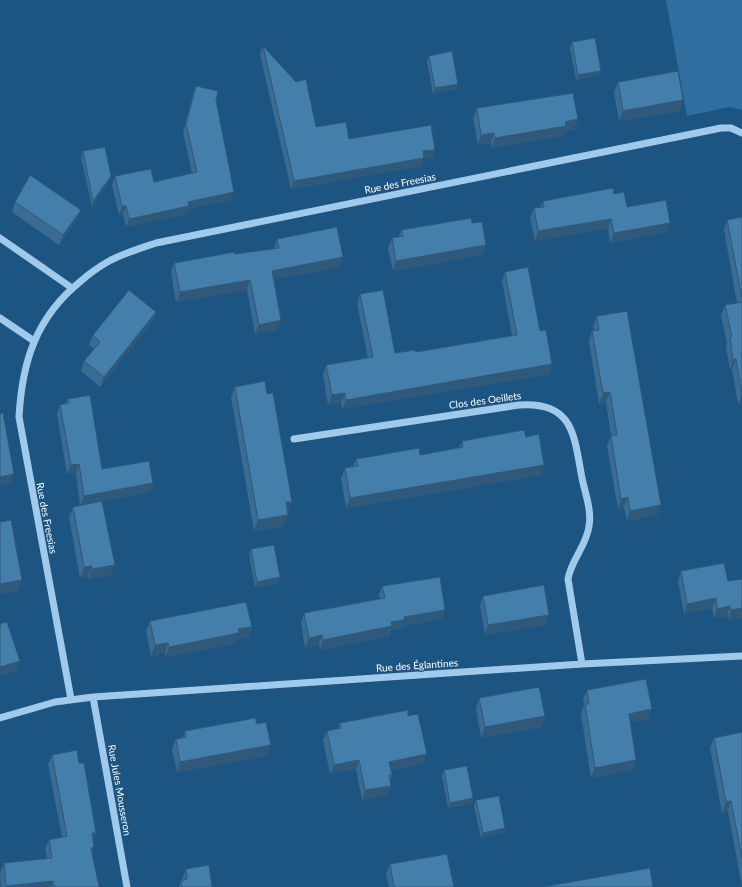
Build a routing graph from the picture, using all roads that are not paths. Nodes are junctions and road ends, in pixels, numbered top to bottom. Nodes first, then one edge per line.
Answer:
1 (742, 133) edge
2 (0, 238) edge
3 (72, 288) junction
4 (0, 318) edge
5 (34, 341) junction
6 (294, 438) dead end
7 (742, 656) edge
8 (582, 664) junction
9 (93, 697) junction
10 (71, 699) junction
11 (0, 718) edge
12 (127, 887) edge

1 - 3 street, Rue des Freesias
2 - 3 street
3 - 5 street, Rue des Freesias
4 - 5 street
5 - 10 street, Rue des Freesias
6 - 8 street, Clos des Oeillets
7 - 8 street, Rue des Églantines
8 - 9 street, Rue des Églantines
9 - 10 street, Rue des Églantines
9 - 12 street, Rue Jules Mousseron
10 - 11 street, Rue des Églantines

